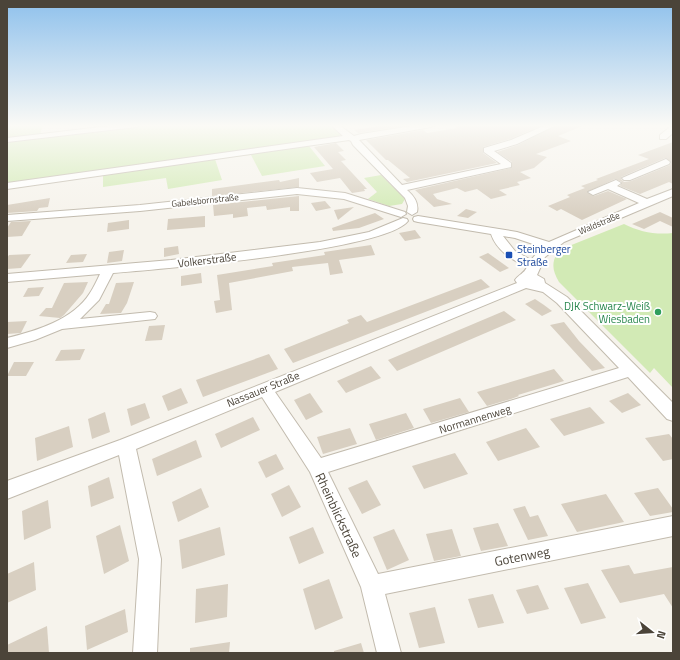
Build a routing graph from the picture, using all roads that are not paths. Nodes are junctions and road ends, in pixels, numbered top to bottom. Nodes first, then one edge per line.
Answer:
1 (229, 156) edge
2 (369, 156) edge
3 (495, 156) edge
4 (666, 161) edge
5 (7, 186) edge
6 (609, 186) junction
7 (401, 188) junction
8 (593, 192) dead end
9 (673, 192) edge
10 (647, 203) junction
11 (408, 217) junction
12 (7, 218) edge
13 (496, 231) junction
14 (549, 246) junction
15 (108, 270) junction
16 (7, 278) edge
17 (532, 280) junction
18 (150, 316) dead end
19 (58, 326) junction
20 (7, 343) edge
21 (632, 370) junction
22 (264, 388) junction
23 (672, 413) edge
24 (126, 445) junction
25 (317, 467) junction
26 (7, 490) edge
27 (673, 526) edge
28 (372, 586) junction
29 (141, 651) edge
30 (389, 653) edge

1 - 5 street
2 - 7 street
3 - 7 street
4 - 6 street
6 - 8 street
6 - 10 street
7 - 11 street
9 - 10 street, Waldstraße
10 - 14 street, Waldstraße
11 - 12 street, Gabelsbornstraße
11 - 13 street
11 - 15 street, Volkerstraße
13 - 14 street
13 - 17 street
14 - 17 street, Waldstraße
15 - 16 street, Volkerstraße
15 - 19 street
17 - 21 street
17 - 22 street, Nassauer Straße
18 - 19 street
19 - 20 street
21 - 23 street
21 - 25 street, Normannenweg
22 - 24 street, Nassauer Straße
22 - 25 street, Rheinblickstraße
24 - 26 street, Nassauer Straße
24 - 29 street
25 - 28 street, Rheinblickstraße
27 - 28 street, Gotenweg
28 - 30 street, Rheinblickstraße

